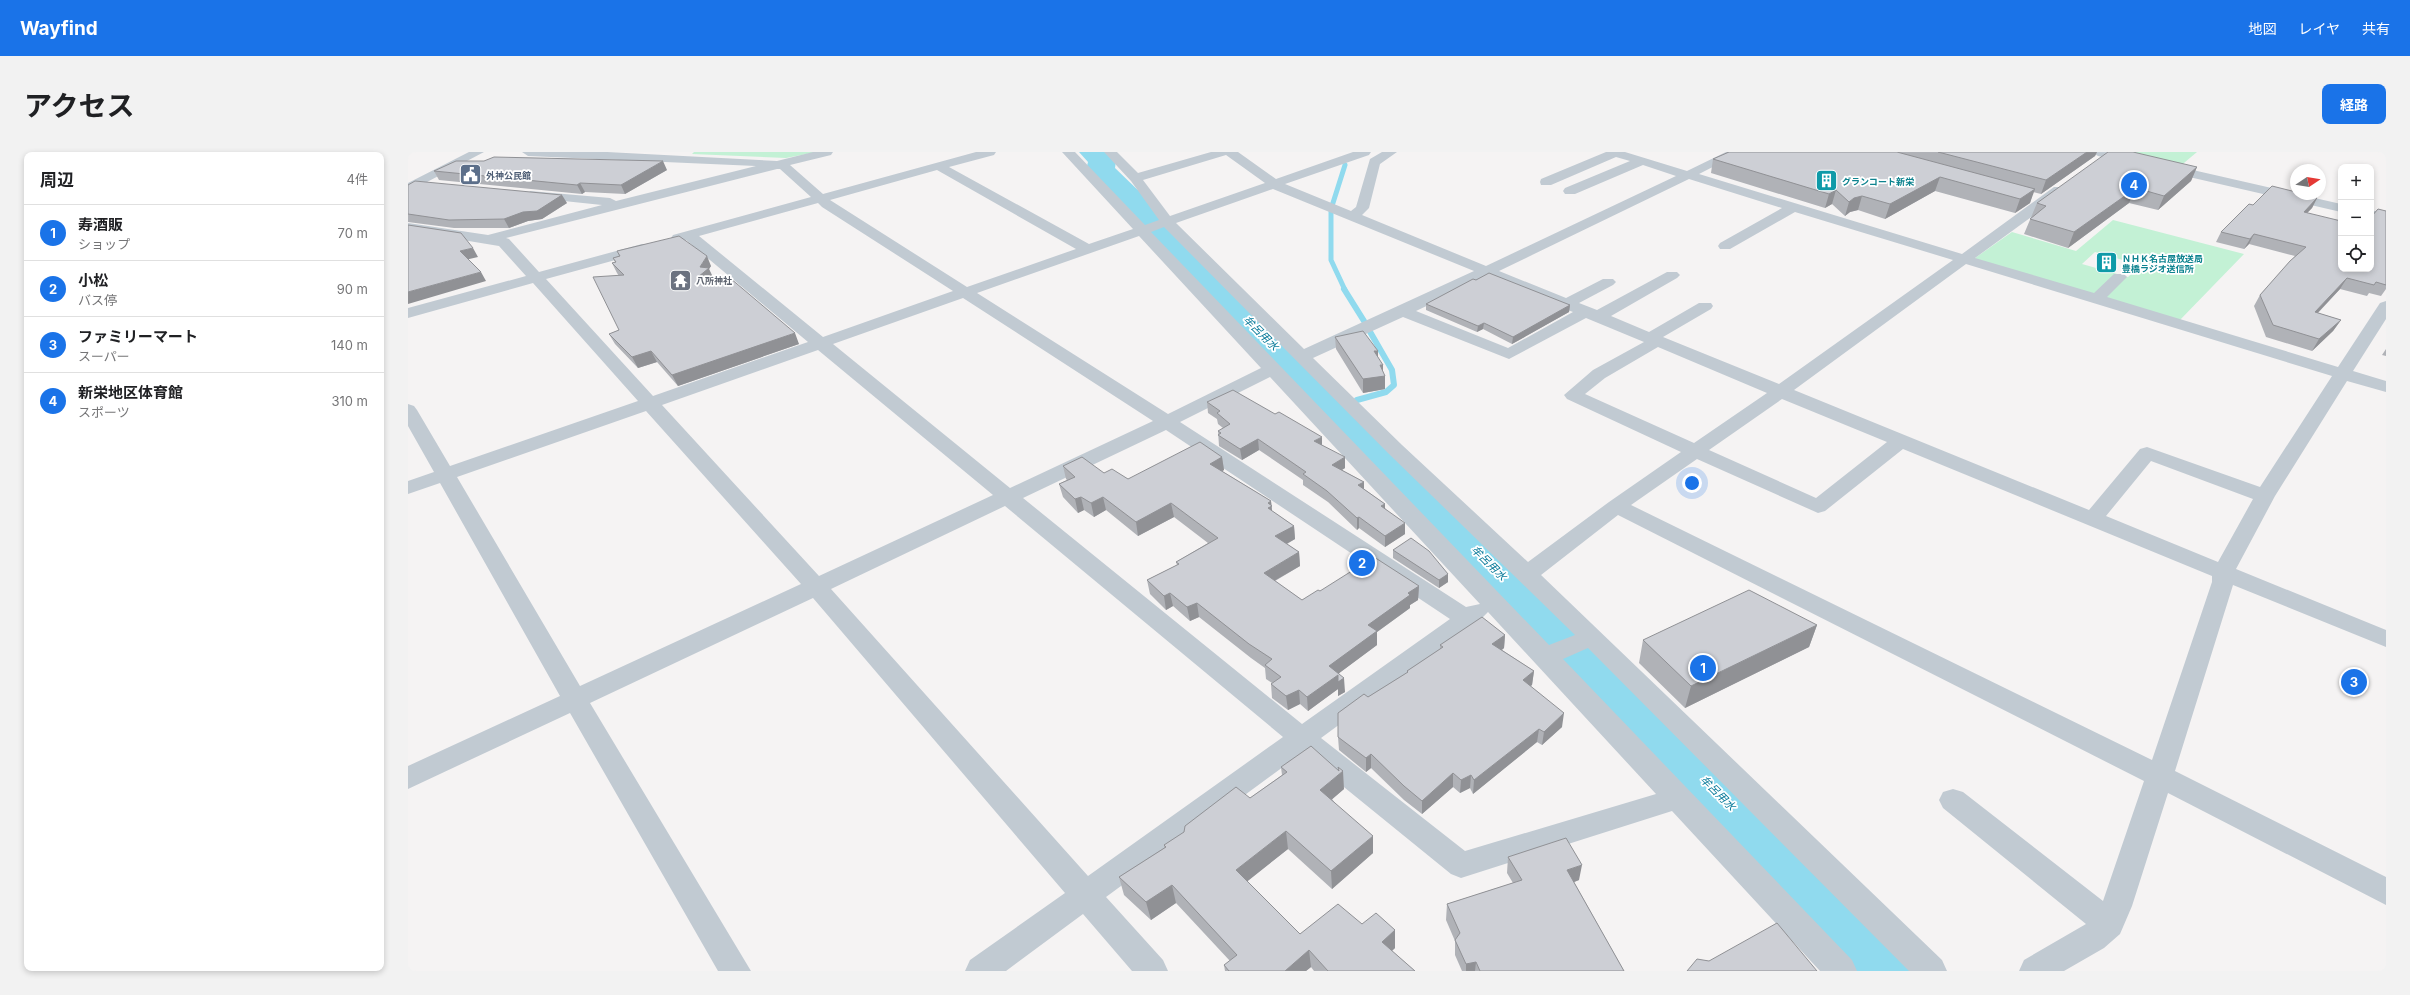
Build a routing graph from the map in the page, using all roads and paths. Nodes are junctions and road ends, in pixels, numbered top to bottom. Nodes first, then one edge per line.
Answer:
1 (478, 152) edge
2 (528, 152) edge
3 (827, 152) edge
4 (990, 152) edge
5 (1068, 152) edge
6 (1110, 152) edge
7 (1224, 152) edge
8 (1230, 152) edge
9 (1366, 152) edge
10 (1391, 152) edge
11 (1736, 152) edge
12 (1613, 153) edge
13 (2106, 153) edge
14 (1642, 161) junction
15 (779, 165) junction
16 (938, 166) junction
17 (2090, 167) edge
18 (1687, 175) junction
19 (1135, 178) junction
20 (2072, 180) edge
21 (1546, 182) dead end
22 (440, 185) edge
23 (1276, 185) junction
24 (413, 186) edge
25 (1570, 191) dead end
26 (525, 193) edge
27 (819, 199) junction
28 (620, 205) junction
29 (1794, 207) junction
30 (2338, 207) edge
31 (2374, 215) edge
32 (1353, 217) junction
33 (2386, 218) edge
34 (408, 227) edge
35 (1154, 227) junction
36 (688, 235) junction
37 (488, 240) junction
38 (1725, 246) dead end
39 (1089, 250) junction
40 (1964, 259) junction
41 (1485, 272) junction
42 (1672, 275) dead end
43 (2119, 277) dead end
44 (535, 278) junction
45 (1608, 282) dead end
46 (966, 293) junction
47 (2097, 299) junction
48 (1566, 304) junction
49 (1705, 306) dead end
50 (2386, 306) edge
51 (1404, 311) junction
52 (408, 313) edge
53 (1591, 314) junction
54 (1653, 340) junction
55 (821, 343) junction
56 (1302, 356) junction
57 (1273, 369) junction
58 (2342, 373) junction
59 (2386, 387) edge
60 (1780, 392) junction
61 (648, 403) junction
62 (408, 410) edge
63 (1166, 422) junction
64 (1901, 441) junction
65 (1392, 450) junction
66 (1693, 452) junction
67 (1365, 460) junction
68 (446, 475) junction
69 (408, 488) edge
70 (1006, 496) junction
71 (2265, 496) junction
72 (1616, 506) junction
73 (2092, 520) junction
74 (2223, 572) junction
75 (1527, 574) junction
76 (816, 587) junction
77 (1492, 601) junction
78 (1467, 619) junction
79 (2386, 638) edge
80 (1586, 640) junction
81 (1552, 655) junction
82 (576, 701) junction
83 (1303, 739) junction
84 (2160, 776) junction
85 (408, 778) edge
86 (1678, 798) junction
87 (1953, 800) dead end
88 (2386, 892) edge
89 (1085, 896) junction
90 (2109, 924) junction
91 (735, 971) edge
92 (981, 971) edge
93 (1152, 971) edge
94 (1841, 971) edge
95 (1931, 971) edge
96 (2035, 971) edge

1 - 24 street
2 - 15 street
3 - 15 street
4 - 16 street
5 - 35 street
6 - 19 street
7 - 19 street
8 - 23 street
9 - 23 street
10 - 32 street
11 - 18 street
12 - 14 street
12 - 21 street
13 - 17 street
13 - 30 street
14 - 18 street
14 - 25 street
15 - 27 street
15 - 28 street
16 - 27 street
16 - 39 street
18 - 29 street
18 - 41 street
19 - 35 street
20 - 40 street
22 - 24 street
23 - 32 street
23 - 35 street
26 - 28 street
27 - 36 street
27 - 46 street
28 - 37 street
29 - 38 street
29 - 40 street
31 - 33 street
32 - 41 street
34 - 37 street
35 - 39 street
35 - 56 street
35 - 57 street
36 - 44 street
36 - 55 street
37 - 44 street
39 - 46 street
40 - 47 street
40 - 60 street
41 - 48 street
41 - 51 street
42 - 53 street
43 - 47 street
44 - 52 street
44 - 61 street
45 - 48 street
46 - 55 street
46 - 63 street
47 - 58 street
48 - 53 street
49 - 54 street
50 - 58 street
51 - 53 street
51 - 56 street
53 - 54 street
54 - 60 street
54 - 66 street
55 - 61 street
55 - 70 street
56 - 65 street
57 - 63 street
57 - 67 street
58 - 59 street
58 - 71 street
60 - 64 street
60 - 66 street
61 - 68 street
61 - 76 street
62 - 68 street
63 - 70 street
63 - 78 street
64 - 66 street
64 - 73 street
65 - 67 street
65 - 75 street
66 - 72 street
67 - 77 street
68 - 69 street
68 - 82 street
70 - 76 street
70 - 83 street
71 - 73 street
71 - 74 street
72 - 75 street
72 - 84 street
73 - 74 street
74 - 79 street
74 - 84 street
75 - 80 street
76 - 82 street
76 - 89 street
77 - 78 street
77 - 81 street
78 - 83 street
80 - 81 street
80 - 95 street
81 - 86 street
82 - 85 street
82 - 91 street
83 - 86 street
83 - 89 street
84 - 88 street
84 - 90 street
86 - 94 street
87 - 90 street
89 - 92 street
89 - 93 street
90 - 96 street

